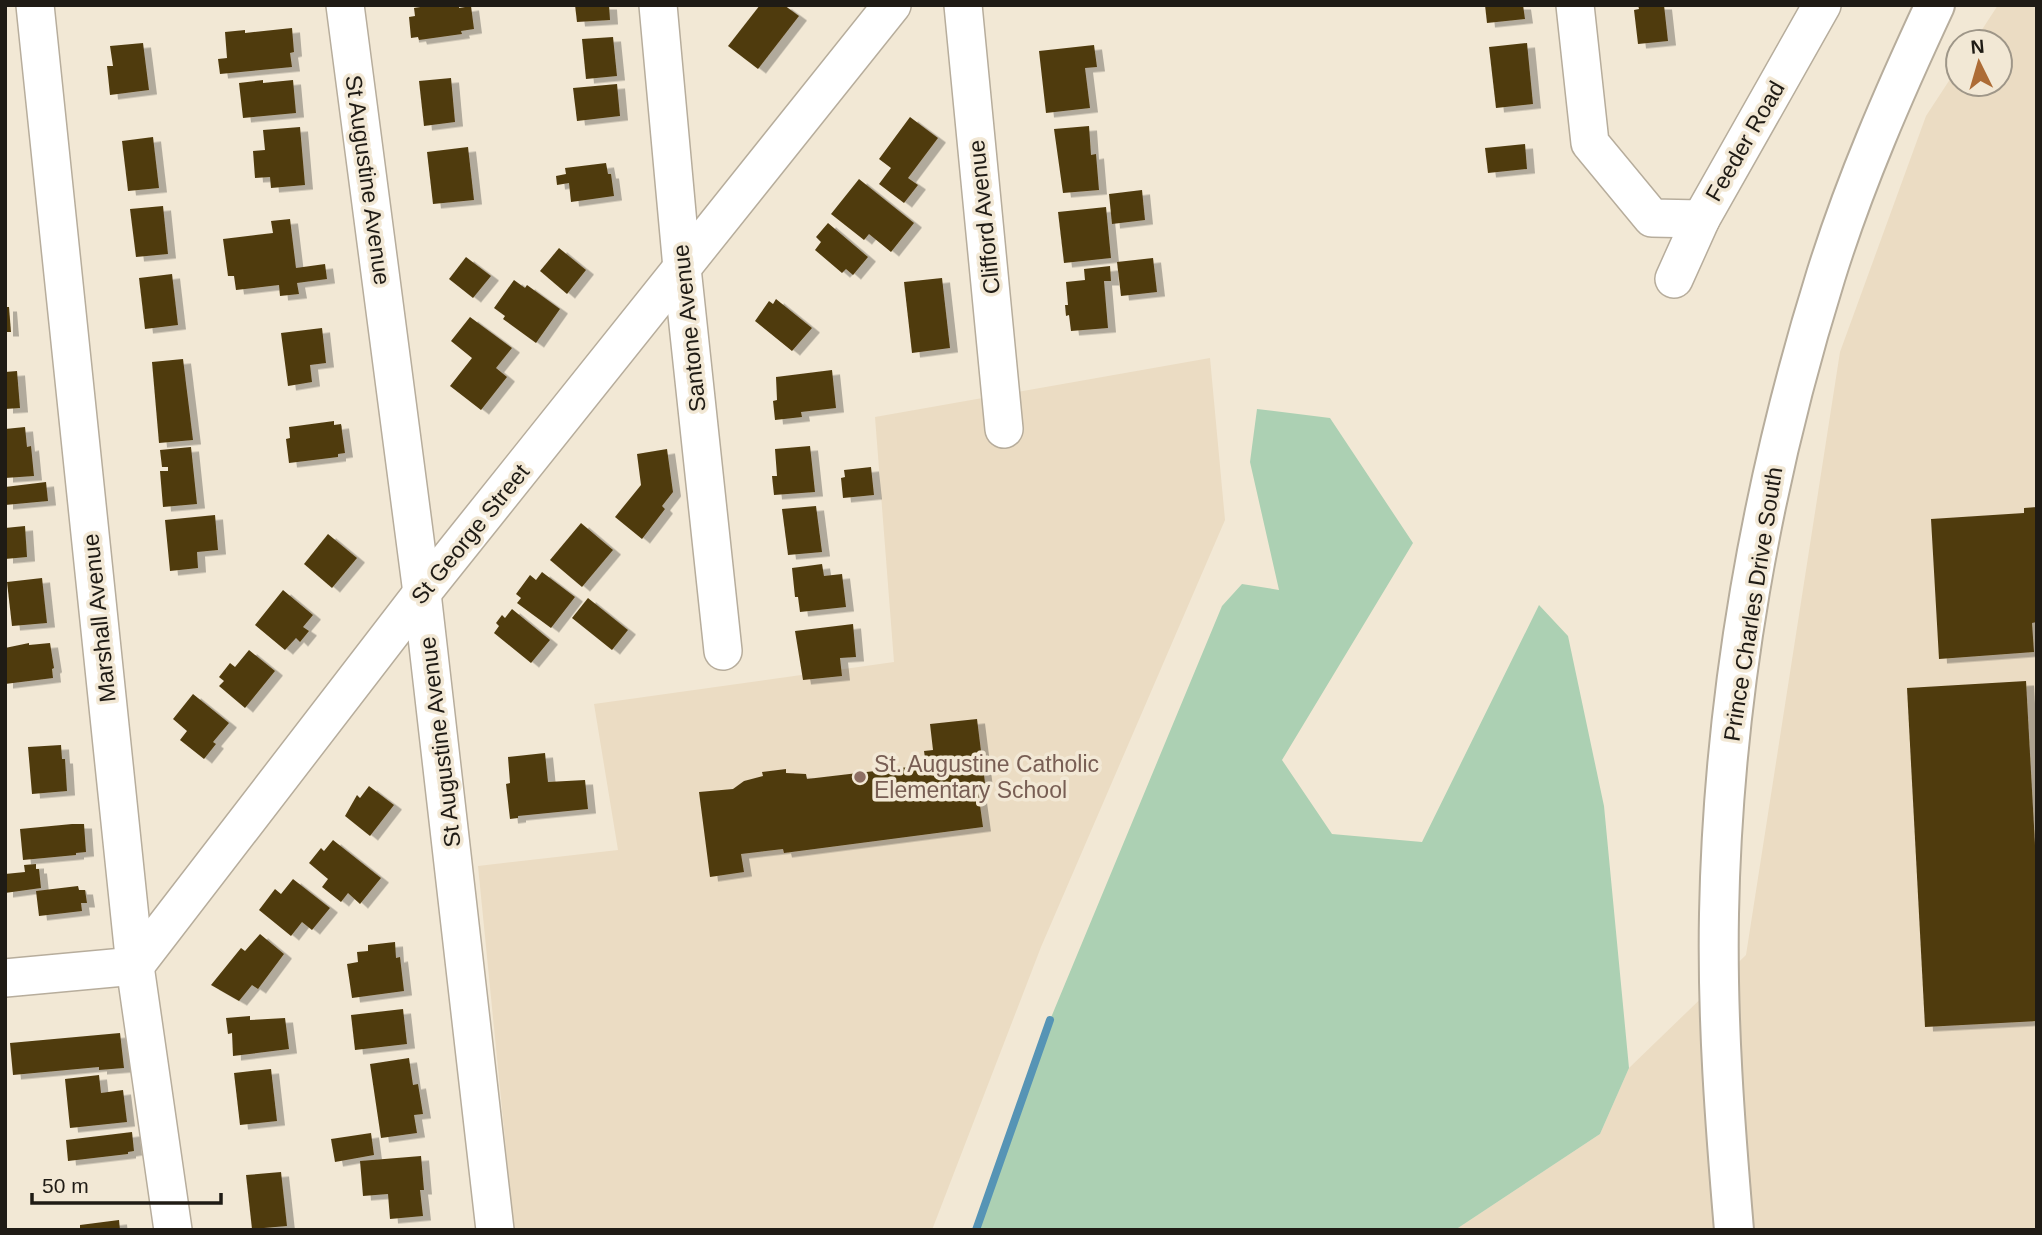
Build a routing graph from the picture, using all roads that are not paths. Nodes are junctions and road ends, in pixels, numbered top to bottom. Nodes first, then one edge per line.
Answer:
1 (35, 5) edge
2 (345, 5) edge
3 (658, 5) edge
4 (892, 5) edge
5 (963, 5) edge
6 (1575, 5) edge
7 (1822, 5) edge
8 (1935, 5) edge
9 (1701, 219) junction
10 (682, 268) junction
11 (1674, 279) dead end
12 (1004, 429) dead end
13 (422, 593) junction
14 (723, 651) dead end
15 (135, 966) junction
16 (5, 978) edge
17 (173, 1230) edge
18 (495, 1230) edge
19 (1734, 1230) edge

1 - 15 street, Marshall Avenue
2 - 13 street, St Augustine Avenue
3 - 10 street, Santone Avenue
4 - 10 street, St George Street
5 - 12 street, Clifford Avenue
6 - 9 street
7 - 9 street, Feeder Road
8 - 19 main road, Prince Charles Drive South
9 - 11 street, Feeder Road
10 - 13 street, St George Street
10 - 14 street, Santone Avenue
13 - 15 street, St George Street
13 - 18 street, St Augustine Avenue
15 - 16 street
15 - 17 street, Marshall Avenue

